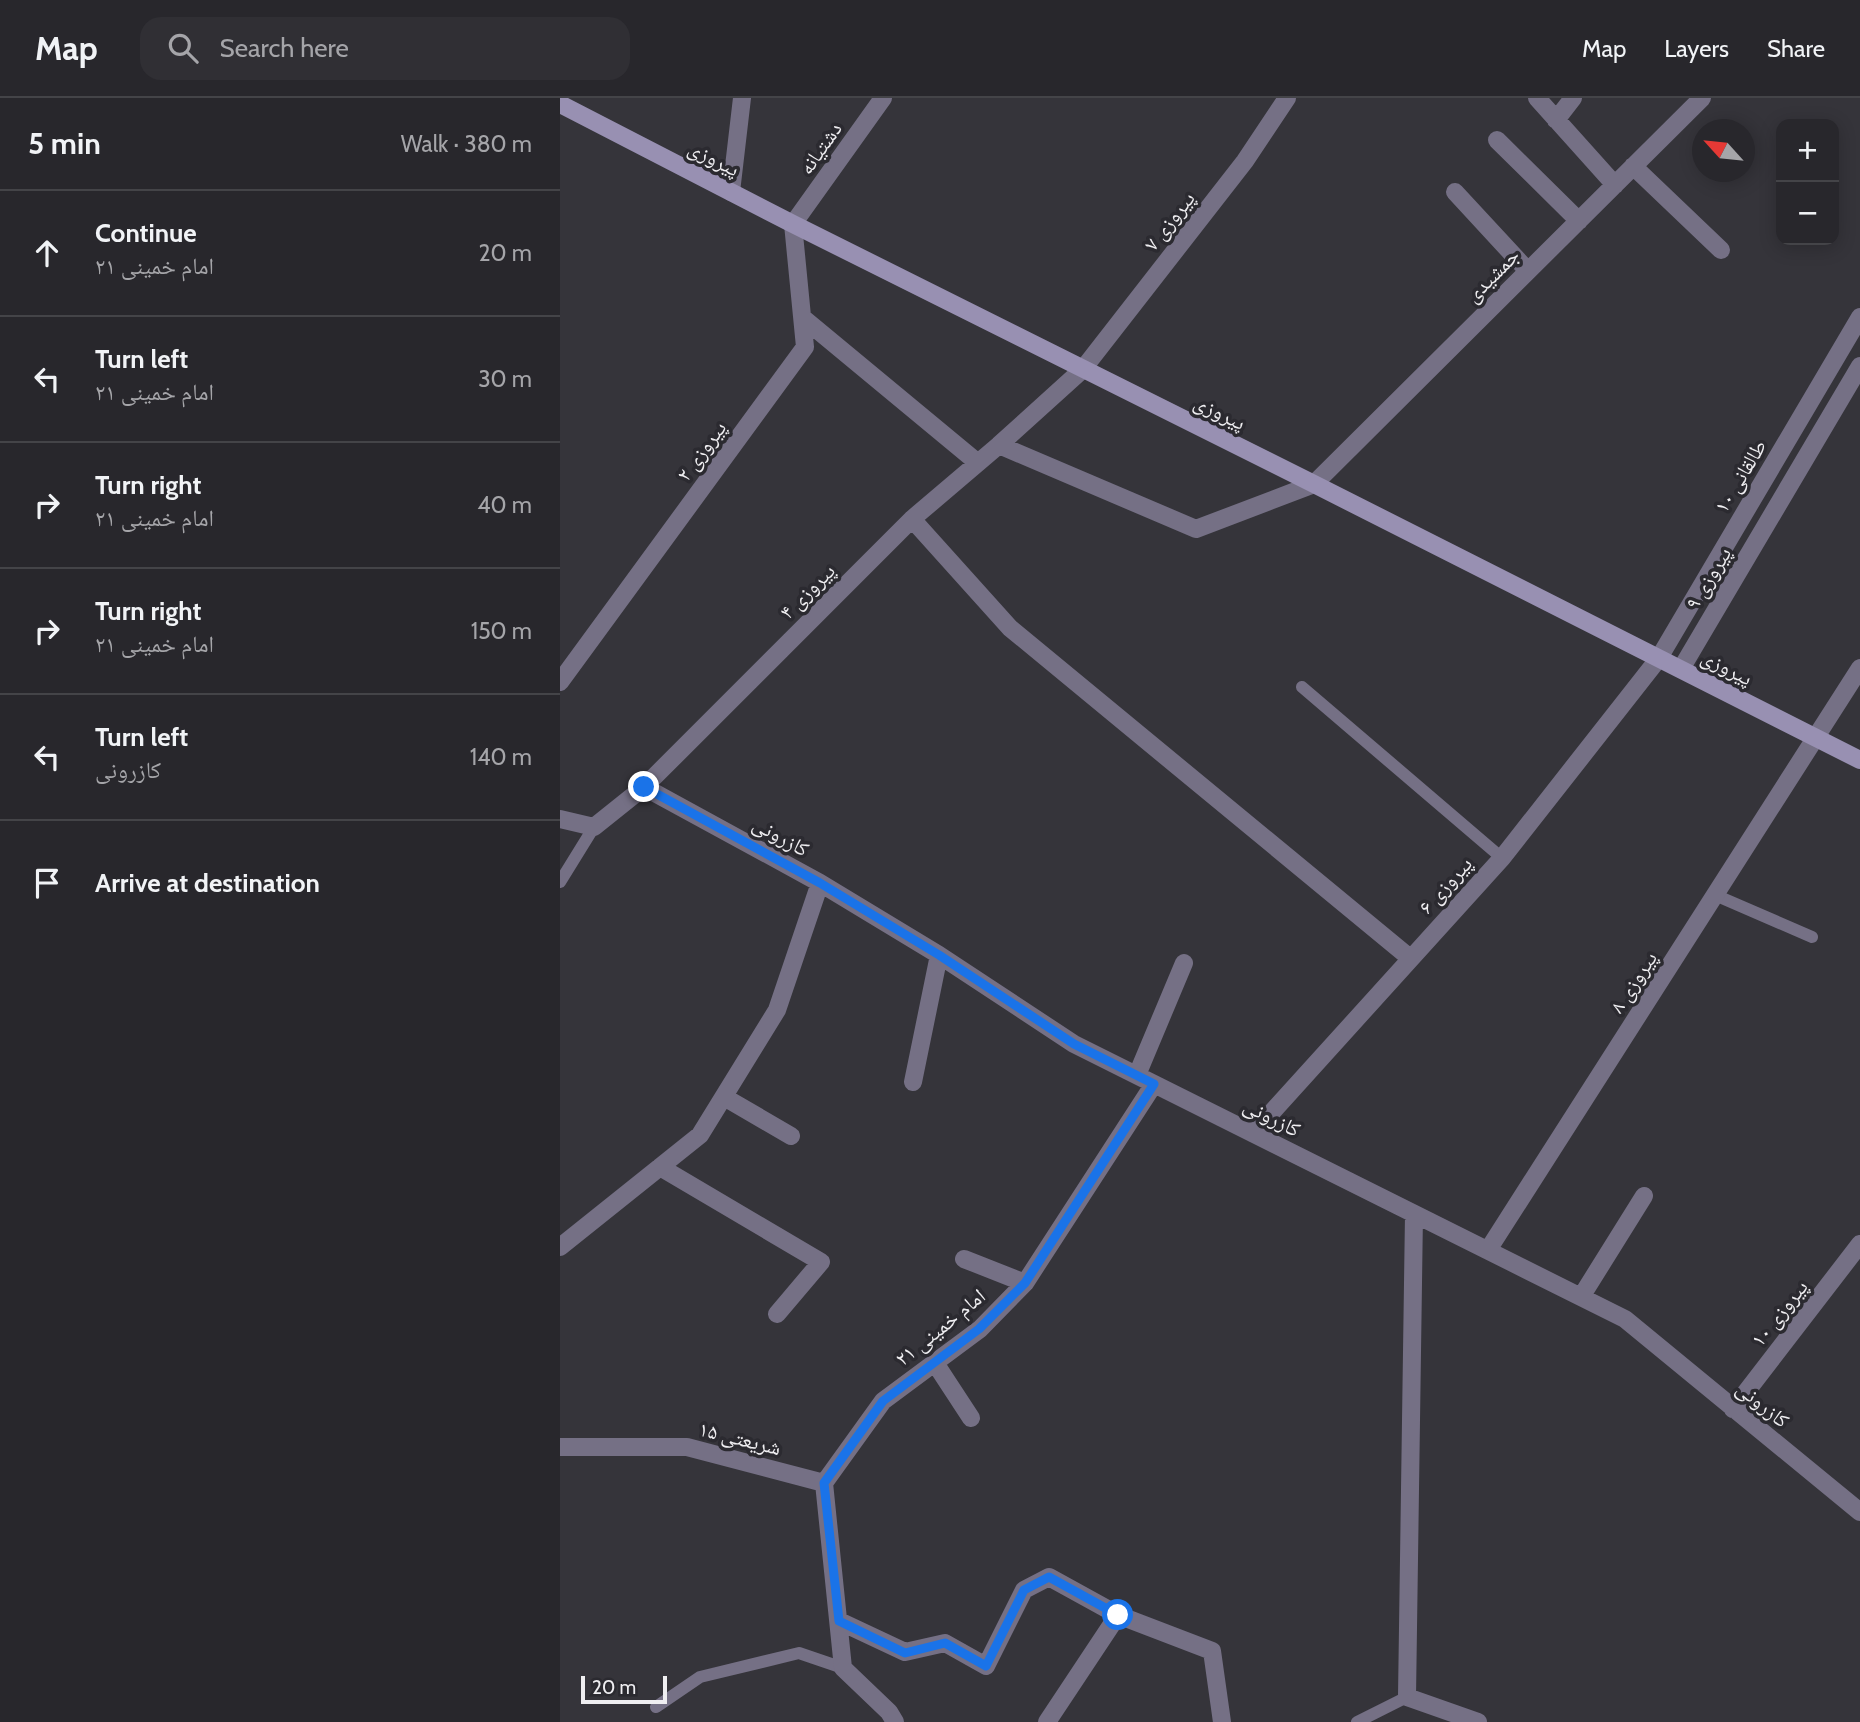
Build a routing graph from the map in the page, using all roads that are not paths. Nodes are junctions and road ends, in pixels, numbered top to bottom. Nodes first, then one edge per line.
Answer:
1 (741, 98) edge
2 (883, 98) edge
3 (1287, 98) edge
4 (1536, 98) edge
5 (1573, 98) edge
6 (1702, 98) edge
7 (560, 104) edge
8 (1556, 120) junction
9 (1497, 140) dead end
10 (1633, 166) junction
11 (1615, 185) junction
12 (731, 192) junction
13 (1455, 192) dead end
14 (1578, 221) junction
15 (793, 224) junction
16 (1721, 250) dead end
17 (1528, 271) junction
18 (1860, 317) edge
19 (803, 318) junction
20 (1860, 366) edge
21 (1083, 369) junction
22 (999, 445) junction
23 (978, 463) junction
24 (1314, 484) junction
25 (912, 519) junction
26 (1659, 658) junction
27 (1860, 668) edge
28 (1681, 669) junction
29 (560, 682) edge
30 (1303, 687) dead end
31 (1816, 737) junction
32 (1860, 760) edge
33 (644, 787) junction
34 (560, 819) edge
35 (594, 827) junction
36 (1502, 858) junction
37 (560, 882) edge
38 (820, 883) junction
39 (1715, 895) junction
40 (1812, 937) dead end
41 (939, 955) junction
42 (1410, 958) junction
43 (1184, 963) dead end
44 (1137, 1075) junction
45 (913, 1082) dead end
46 (1154, 1084) junction
47 (724, 1097) junction
48 (1253, 1133) junction
49 (790, 1136) dead end
50 (660, 1167) junction
51 (1644, 1196) dead end
52 (1414, 1214) junction
53 (1860, 1244) edge
54 (560, 1247) edge
55 (1488, 1251) junction
56 (964, 1259) dead end
57 (1025, 1283) junction
58 (1581, 1297) junction
59 (777, 1314) dead end
60 (935, 1363) junction
61 (1733, 1409) junction
62 (971, 1418) dead end
63 (560, 1447) edge
64 (824, 1483) junction
65 (1860, 1512) edge
66 (1118, 1615) junction
67 (839, 1621) junction
68 (843, 1668) junction
69 (1407, 1697) junction
70 (656, 1707) dead end
71 (895, 1722) edge
72 (1048, 1722) edge
73 (1222, 1722) edge
74 (1357, 1722) edge
75 (1478, 1722) edge

1 - 12 street
2 - 15 street, دشتیانه
3 - 21 street, پیروزی ۷
4 - 8 street
5 - 8 street
6 - 10 street, جمشیدی
7 - 12 street, پیروزی
8 - 11 street
9 - 14 street
10 - 11 street, جمشیدی
10 - 16 street
11 - 14 street, جمشیدی
12 - 15 street, پیروزی
13 - 17 street
14 - 17 street, جمشیدی
15 - 19 street, پیروزی ۲
15 - 21 street, پیروزی
17 - 24 street, جمشیدی
18 - 26 street, طالقانی ۱۰
19 - 23 street
19 - 29 street, پیروزی ۲
20 - 28 street, پیروزی ۹
21 - 22 street, پیروزی ۴
21 - 24 street, پیروزی
22 - 23 street, پیروزی ۴
22 - 24 street
23 - 25 street, پیروزی ۴
24 - 26 street, پیروزی
25 - 33 street, پیروزی ۴
25 - 42 street
26 - 28 street, پیروزی
26 - 36 street, پیروزی ۶
27 - 31 street, پیروزی ۸
28 - 31 street, پیروزی
30 - 36 lane
31 - 32 street, پیروزی
31 - 39 street, پیروزی ۸
33 - 35 street, پیروزی ۴
33 - 38 street, کازرونی
34 - 35 street
35 - 37 lane
36 - 42 street, پیروزی ۶
38 - 41 street, کازرونی
38 - 47 street
39 - 40 lane
39 - 55 street, پیروزی ۸
41 - 44 street, کازرونی
41 - 45 street
42 - 48 street, پیروزی ۶
43 - 44 street
44 - 46 street, کازرونی
46 - 48 street, کازرونی
46 - 57 street, امام خمینی ۲۱
47 - 49 street
47 - 50 street
48 - 52 street, کازرونی
50 - 54 street
50 - 59 street
51 - 58 street
52 - 55 street, کازرونی
52 - 69 street
53 - 61 street, پیروزی ۱۰
55 - 58 street, کازرونی
56 - 57 street
57 - 60 street, امام خمینی ۲۱
58 - 61 street, کازرونی
60 - 62 street
60 - 64 street, امام خمینی ۲۱
61 - 65 street, کازرونی
63 - 64 street, شریعتی ۱۵
64 - 67 street
66 - 67 street
66 - 72 street
66 - 73 street
67 - 68 street
68 - 70 lane
68 - 71 street
69 - 74 lane
69 - 75 street

